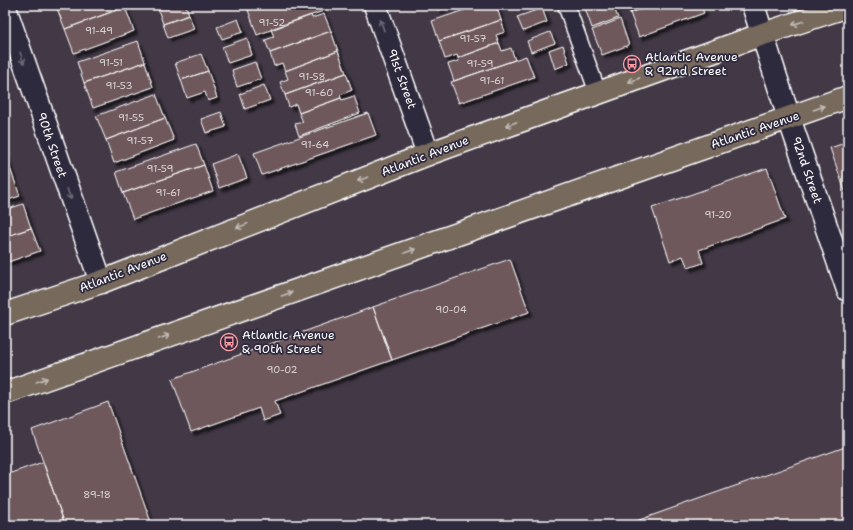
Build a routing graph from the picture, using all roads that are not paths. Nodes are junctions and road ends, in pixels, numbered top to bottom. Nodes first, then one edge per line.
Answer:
1 (376, 5) edge
2 (566, 5) edge
3 (753, 5) edge
4 (848, 6) edge
5 (5, 8) edge
6 (763, 34) junction
7 (598, 93) junction
8 (848, 98) edge
9 (789, 118) junction
10 (428, 154) junction
11 (101, 282) junction
12 (848, 290) edge
13 (5, 314) edge
14 (5, 393) edge

10 -> 1 street, 91st Street
2 - 7 lane
3 - 6 street, 92nd Street
4 -> 6 main road, Atlantic Avenue
5 -> 11 street, 90th Street
6 -> 7 main road, Atlantic Avenue
6 - 9 street, 92nd Street
7 -> 10 main road, Atlantic Avenue
9 -> 8 main road, Atlantic Avenue
9 - 12 street, 92nd Street
14 -> 9 main road, Atlantic Avenue
10 -> 11 main road, Atlantic Avenue
11 - 13 main road, Atlantic Avenue

